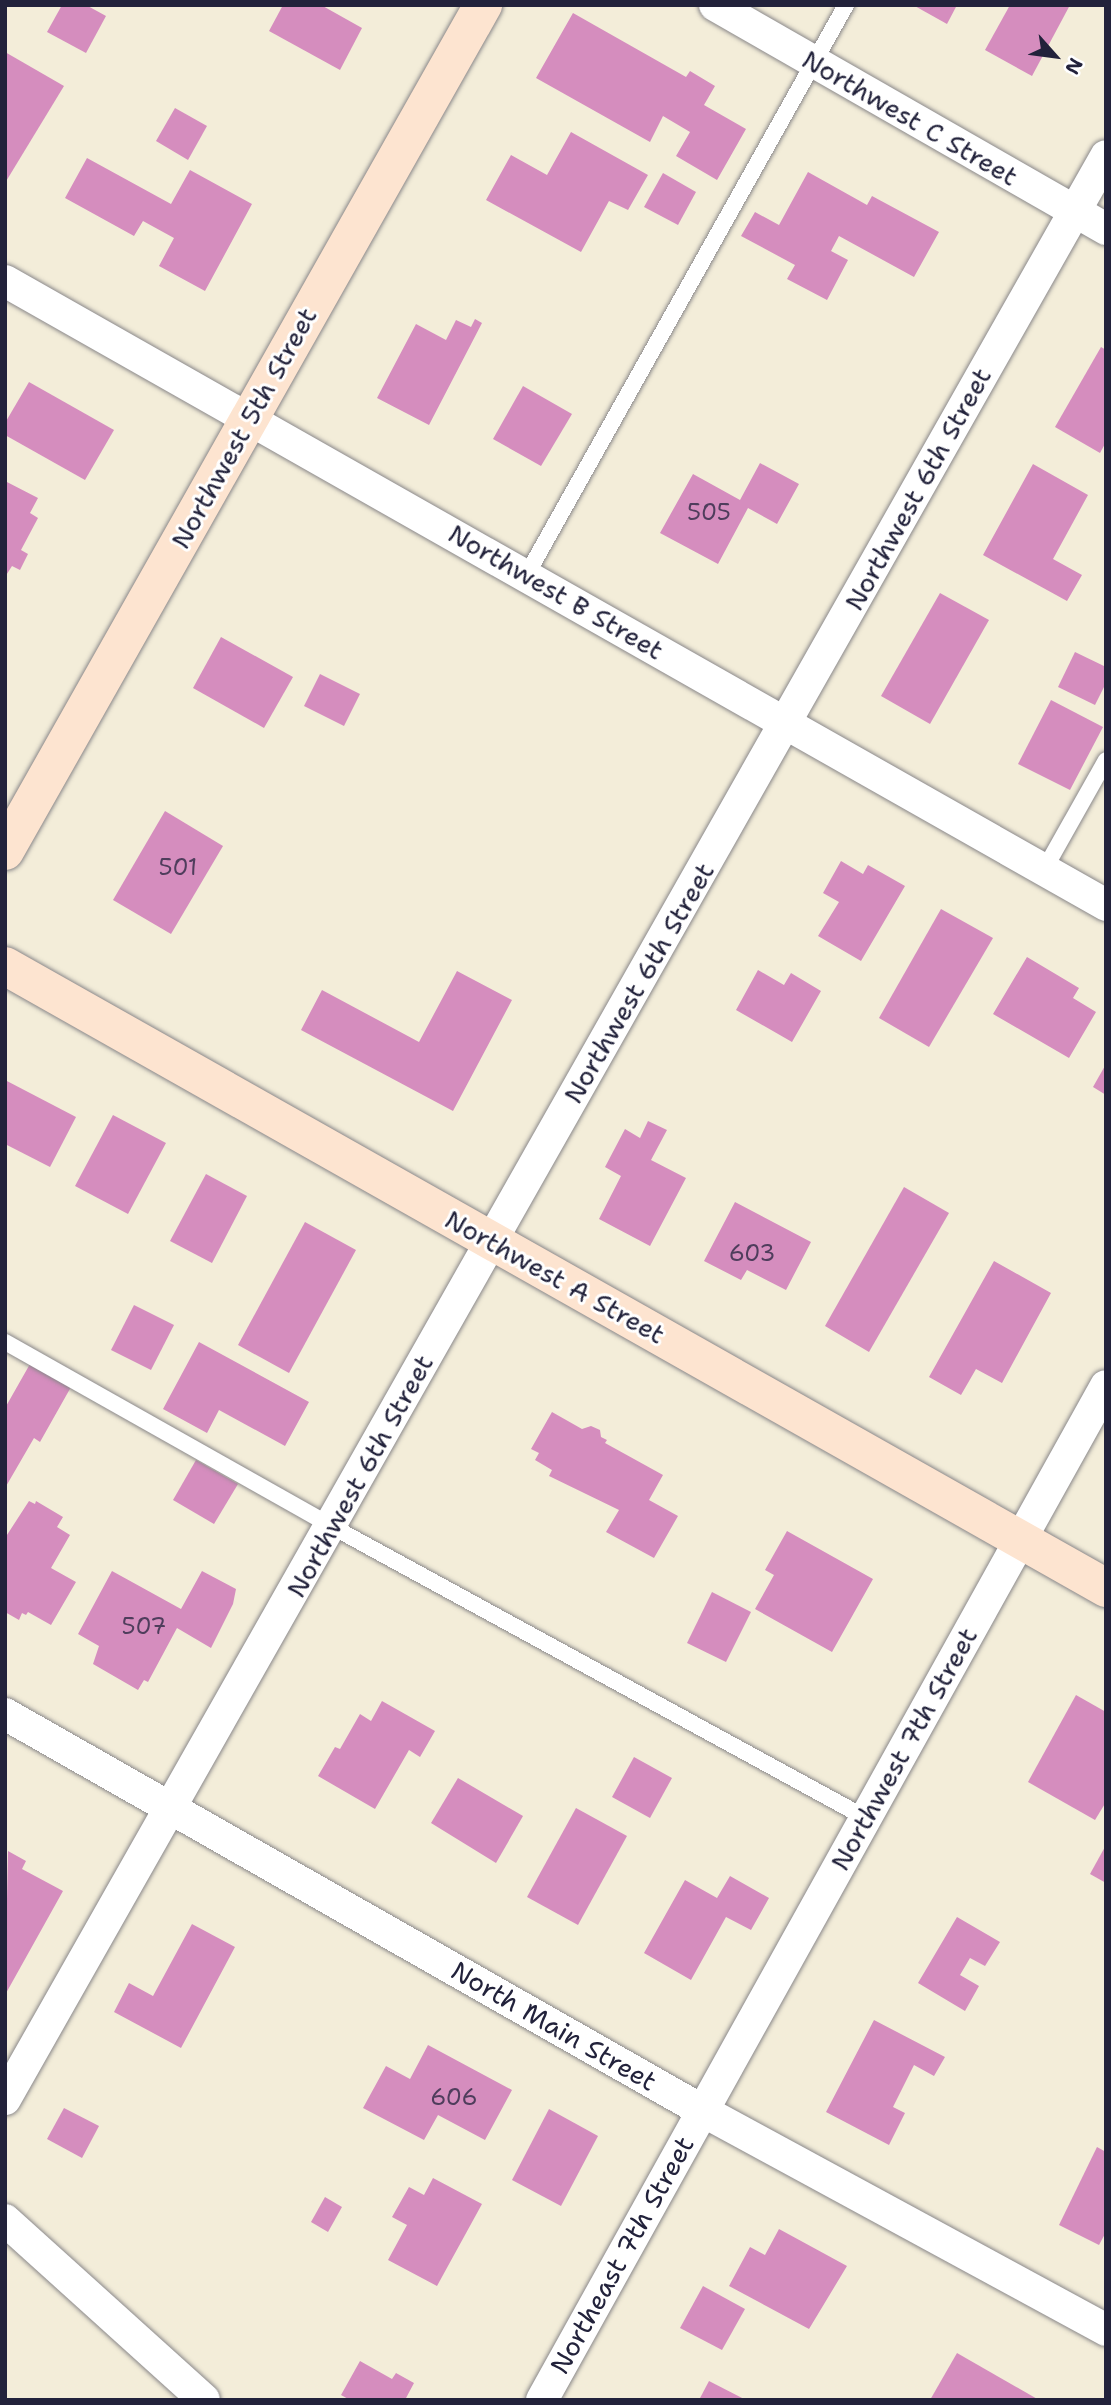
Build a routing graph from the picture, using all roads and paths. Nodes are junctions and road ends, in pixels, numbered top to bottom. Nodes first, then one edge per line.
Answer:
1 (483, 5) edge
2 (715, 5) edge
3 (846, 5) edge
4 (814, 64) junction
5 (1106, 156) edge
6 (1074, 212) junction
7 (1106, 229) edge
8 (5, 281) edge
9 (249, 419) junction
10 (526, 576) junction
11 (786, 723) junction
12 (1106, 760) edge
13 (5, 851) edge
14 (1044, 870) junction
15 (1106, 905) edge
16 (5, 966) edge
17 (492, 1242) junction
18 (5, 1342) edge
19 (1106, 1386) edge
20 (331, 1526) junction
21 (1020, 1540) junction
22 (1106, 1588) edge
23 (5, 1714) edge
24 (172, 1809) junction
25 (866, 1818) junction
26 (5, 2099) edge
27 (703, 2111) junction
28 (5, 2220) edge
29 (1106, 2330) edge
30 (204, 2400) edge
31 (542, 2400) edge

1 - 9 street, Northwest 5th Street
2 - 4 street, Northwest C Street
3 - 4 lane
4 - 6 street, Northwest C Street
4 - 10 lane
5 - 6 street, Northwest 6th Street
6 - 7 street, Northwest C Street
6 - 11 street, Northwest 6th Street
8 - 9 street, Northwest B Street
9 - 10 street, Northwest B Street
9 - 13 street, Northwest 5th Street
10 - 11 street, Northwest B Street
11 - 14 street, Northwest B Street
11 - 17 street, Northwest 6th Street
12 - 14 lane
14 - 15 street, Northwest B Street
16 - 17 street, Northwest A Street
17 - 20 street, Northwest 6th Street
17 - 21 street, Northwest A Street
18 - 20 lane
19 - 21 street, Northwest 7th Street
20 - 24 street, Northwest 6th Street
20 - 25 lane
21 - 22 street, Northwest A Street
21 - 25 street, Northwest 7th Street
23 - 24 street, North Main Street
24 - 26 street, Northwest 6th Street
24 - 27 street, North Main Street
25 - 27 street, Northwest 7th Street
27 - 29 street, North Main Street
27 - 31 street, Northeast 7th Street
28 - 30 street

